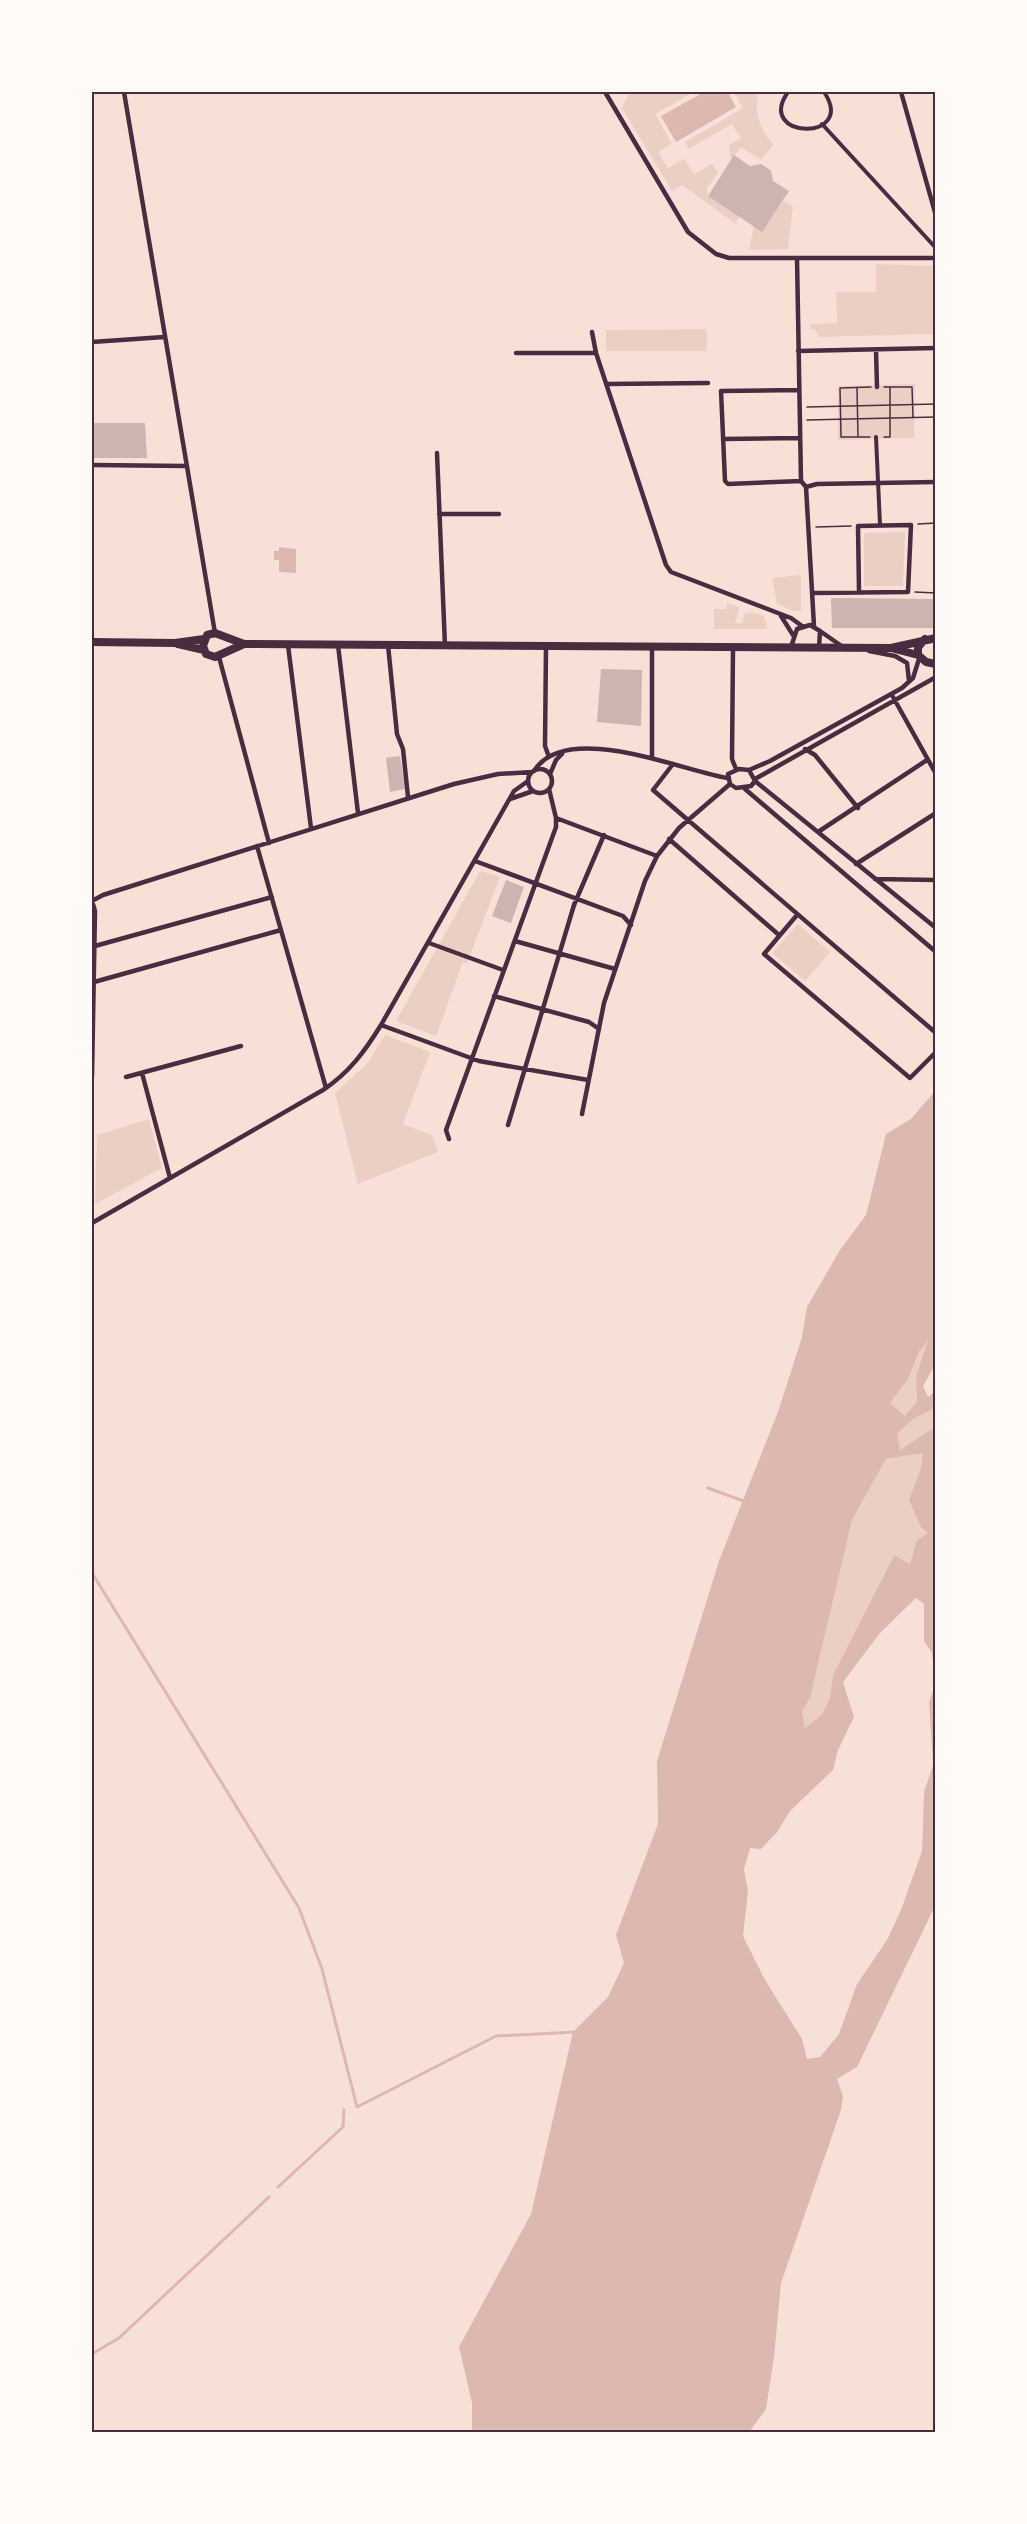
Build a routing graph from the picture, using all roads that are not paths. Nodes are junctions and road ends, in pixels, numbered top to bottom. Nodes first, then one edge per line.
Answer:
1 (124, 92) edge
2 (605, 92) edge
3 (788, 92) edge
4 (824, 92) edge
5 (902, 92) edge
6 (822, 124) junction
7 (936, 216) edge
8 (934, 246) edge
9 (797, 258) junction
10 (936, 258) edge
11 (592, 332) dead end
12 (164, 337) junction
13 (92, 342) edge
14 (936, 348) edge
15 (876, 350) junction
16 (798, 351) junction
17 (516, 353) dead end
18 (596, 353) junction
19 (708, 383) dead end
20 (606, 384) junction
21 (877, 387) road end
22 (799, 390) junction
23 (876, 437) road end
24 (800, 438) junction
25 (723, 439) junction
26 (436, 453) dead end
27 (92, 465) edge
28 (186, 466) junction
29 (801, 481) junction
30 (878, 482) junction
31 (936, 482) edge
32 (806, 487) junction
33 (439, 514) junction
34 (499, 514) dead end
35 (880, 525) junction
36 (859, 592) junction
37 (812, 593) junction
38 (781, 615) junction
39 (802, 626) junction
40 (814, 626) junction
41 (820, 631) junction
42 (215, 633) junction
43 (793, 635) junction
44 (224, 637) junction
45 (936, 638) edge
46 (204, 639) junction
47 (925, 639) junction
48 (92, 642) edge
49 (175, 643) junction
50 (244, 644) junction
51 (288, 645) junction
52 (338, 645) junction
53 (388, 645) junction
54 (444, 646) junction
55 (546, 646) junction
56 (652, 647) junction
57 (733, 648) junction
58 (791, 648) junction
59 (819, 648) junction
60 (861, 648) junction
61 (891, 648) junction
62 (845, 649) junction
63 (204, 650) junction
64 (223, 654) junction
65 (918, 657) junction
66 (936, 664) edge
67 (936, 677) edge
68 (909, 681) junction
69 (893, 697) junction
70 (805, 749) junction
71 (564, 752) junction
72 (549, 756) junction
73 (652, 757) junction
74 (927, 760) junction
75 (673, 764) junction
76 (736, 769) junction
77 (749, 770) junction
78 (533, 772) junction
79 (550, 774) junction
80 (936, 774) edge
81 (755, 780) junction
82 (528, 781) junction
83 (729, 781) junction
84 (549, 789) junction
85 (744, 789) junction
86 (533, 791) junction
87 (408, 797) junction
88 (510, 799) junction
89 (858, 808) junction
90 (358, 813) junction
91 (936, 813) edge
92 (556, 818) junction
93 (687, 818) junction
94 (311, 828) junction
95 (818, 832) junction
96 (604, 835) junction
97 (669, 839) junction
98 (269, 843) junction
99 (257, 846) junction
100 (657, 856) junction
101 (476, 861) junction
102 (856, 864) junction
103 (875, 879) junction
104 (936, 880) edge
105 (536, 883) junction
106 (272, 897) junction
107 (579, 899) junction
108 (92, 901) edge
109 (797, 915) junction
110 (631, 925) junction
111 (936, 928) edge
112 (281, 930) junction
113 (779, 935) junction
114 (514, 941) junction
115 (429, 944) junction
116 (95, 946) junction
117 (936, 952) edge
118 (560, 953) junction
119 (615, 969) junction
120 (503, 970) junction
121 (94, 982) junction
122 (494, 996) junction
123 (541, 1010) junction
124 (381, 1025) junction
125 (599, 1029) junction
126 (936, 1033) edge
127 (241, 1046) dead end
128 (936, 1052) edge
129 (471, 1057) junction
130 (525, 1069) junction
131 (142, 1073) junction
132 (92, 1077) edge
133 (126, 1077) dead end
134 (588, 1080) junction
135 (326, 1088) junction
136 (582, 1114) dead end
137 (508, 1125) dead end
138 (449, 1139) dead end
139 (170, 1178) junction
140 (92, 1223) edge

1 - 12 street
2 - 9 street
3 - 6 street
4 - 6 street
5 - 7 street
6 - 8 street
9 - 10 street
9 - 16 street
11 - 18 street
12 - 13 street
12 - 28 street
14 - 15 street
15 - 16 street
15 - 21 street
16 - 22 street
17 - 18 street
18 - 20 street
19 - 20 street
20 - 38 street
22 - 24 street
22 - 25 street
23 - 30 street
24 - 25 street
24 - 29 street
25 - 29 street
26 - 33 street
27 - 28 street
28 - 42 street
29 - 32 street
30 - 31 street
30 - 32 street
30 - 35 street
32 - 37 street
33 - 34 street
33 - 54 street
35 - 36 street
35 - 36 street
36 - 37 street
37 - 40 street
38 - 39 street
38 - 43 street
39 - 40 street
39 - 43 street
40 - 41 street
41 - 59 street
41 - 62 street
42 - 44 highway
42 - 46 highway
43 - 58 street
44 - 50 highway
44 - 64 highway
45 - 47 highway
46 - 49 highway
46 - 63 highway
47 - 61 highway
47 - 65 highway
48 - 49 highway
49 - 63 highway
50 - 51 highway
50 - 64 highway
51 - 52 highway
51 - 94 street
52 - 53 highway
52 - 90 street
53 - 54 highway
53 - 87 street
54 - 55 highway
55 - 56 highway
55 - 72 street
56 - 57 highway
56 - 73 street
57 - 58 highway
57 - 76 street
58 - 59 highway
59 - 62 highway
60 - 61 highway
60 - 62 highway
60 - 68 street
61 - 65 highway
63 - 64 highway
64 - 98 street
65 - 66 highway
65 - 68 street
67 - 69 street
68 - 69 street
69 - 70 street
69 - 74 street
69 - 77 street
70 - 81 street
70 - 89 street
71 - 72 street
71 - 73 street
71 - 79 street
72 - 78 street
73 - 75 street
74 - 80 street
74 - 89 street
75 - 83 street
75 - 93 street
76 - 77 street
76 - 83 street
77 - 81 street
78 - 79 street
78 - 82 street
78 - 87 street
79 - 84 street
81 - 85 street
81 - 95 street
82 - 86 street
82 - 88 street
83 - 85 street
83 - 93 street
84 - 86 street
84 - 92 street
85 - 117 street
86 - 88 street
87 - 90 street
88 - 101 street
89 - 95 street
90 - 94 street
91 - 102 street
92 - 96 street
92 - 105 street
93 - 97 street
93 - 109 street
94 - 98 street
95 - 102 street
96 - 100 street
96 - 107 street
97 - 100 street
97 - 113 street
98 - 99 street
99 - 106 street
99 - 108 street
100 - 110 street
101 - 105 street
101 - 115 street
102 - 103 street
103 - 104 street
103 - 111 street
105 - 107 street
105 - 114 street
106 - 112 street
106 - 116 street
107 - 110 street
107 - 118 street
108 - 116 street
109 - 113 street
109 - 126 street
110 - 119 street
112 - 121 street
112 - 135 street
113 - 128 street
114 - 118 street
114 - 120 street
115 - 120 street
115 - 124 street
116 - 121 street
118 - 119 street
118 - 123 street
119 - 125 street
120 - 122 street
121 - 132 street
122 - 123 street
122 - 129 street
123 - 125 street
123 - 130 street
124 - 129 street
124 - 135 street
125 - 134 street
127 - 131 street
129 - 130 street
129 - 138 street
130 - 134 street
130 - 137 street
131 - 133 street
131 - 139 street
134 - 136 street
135 - 139 street
139 - 140 street

